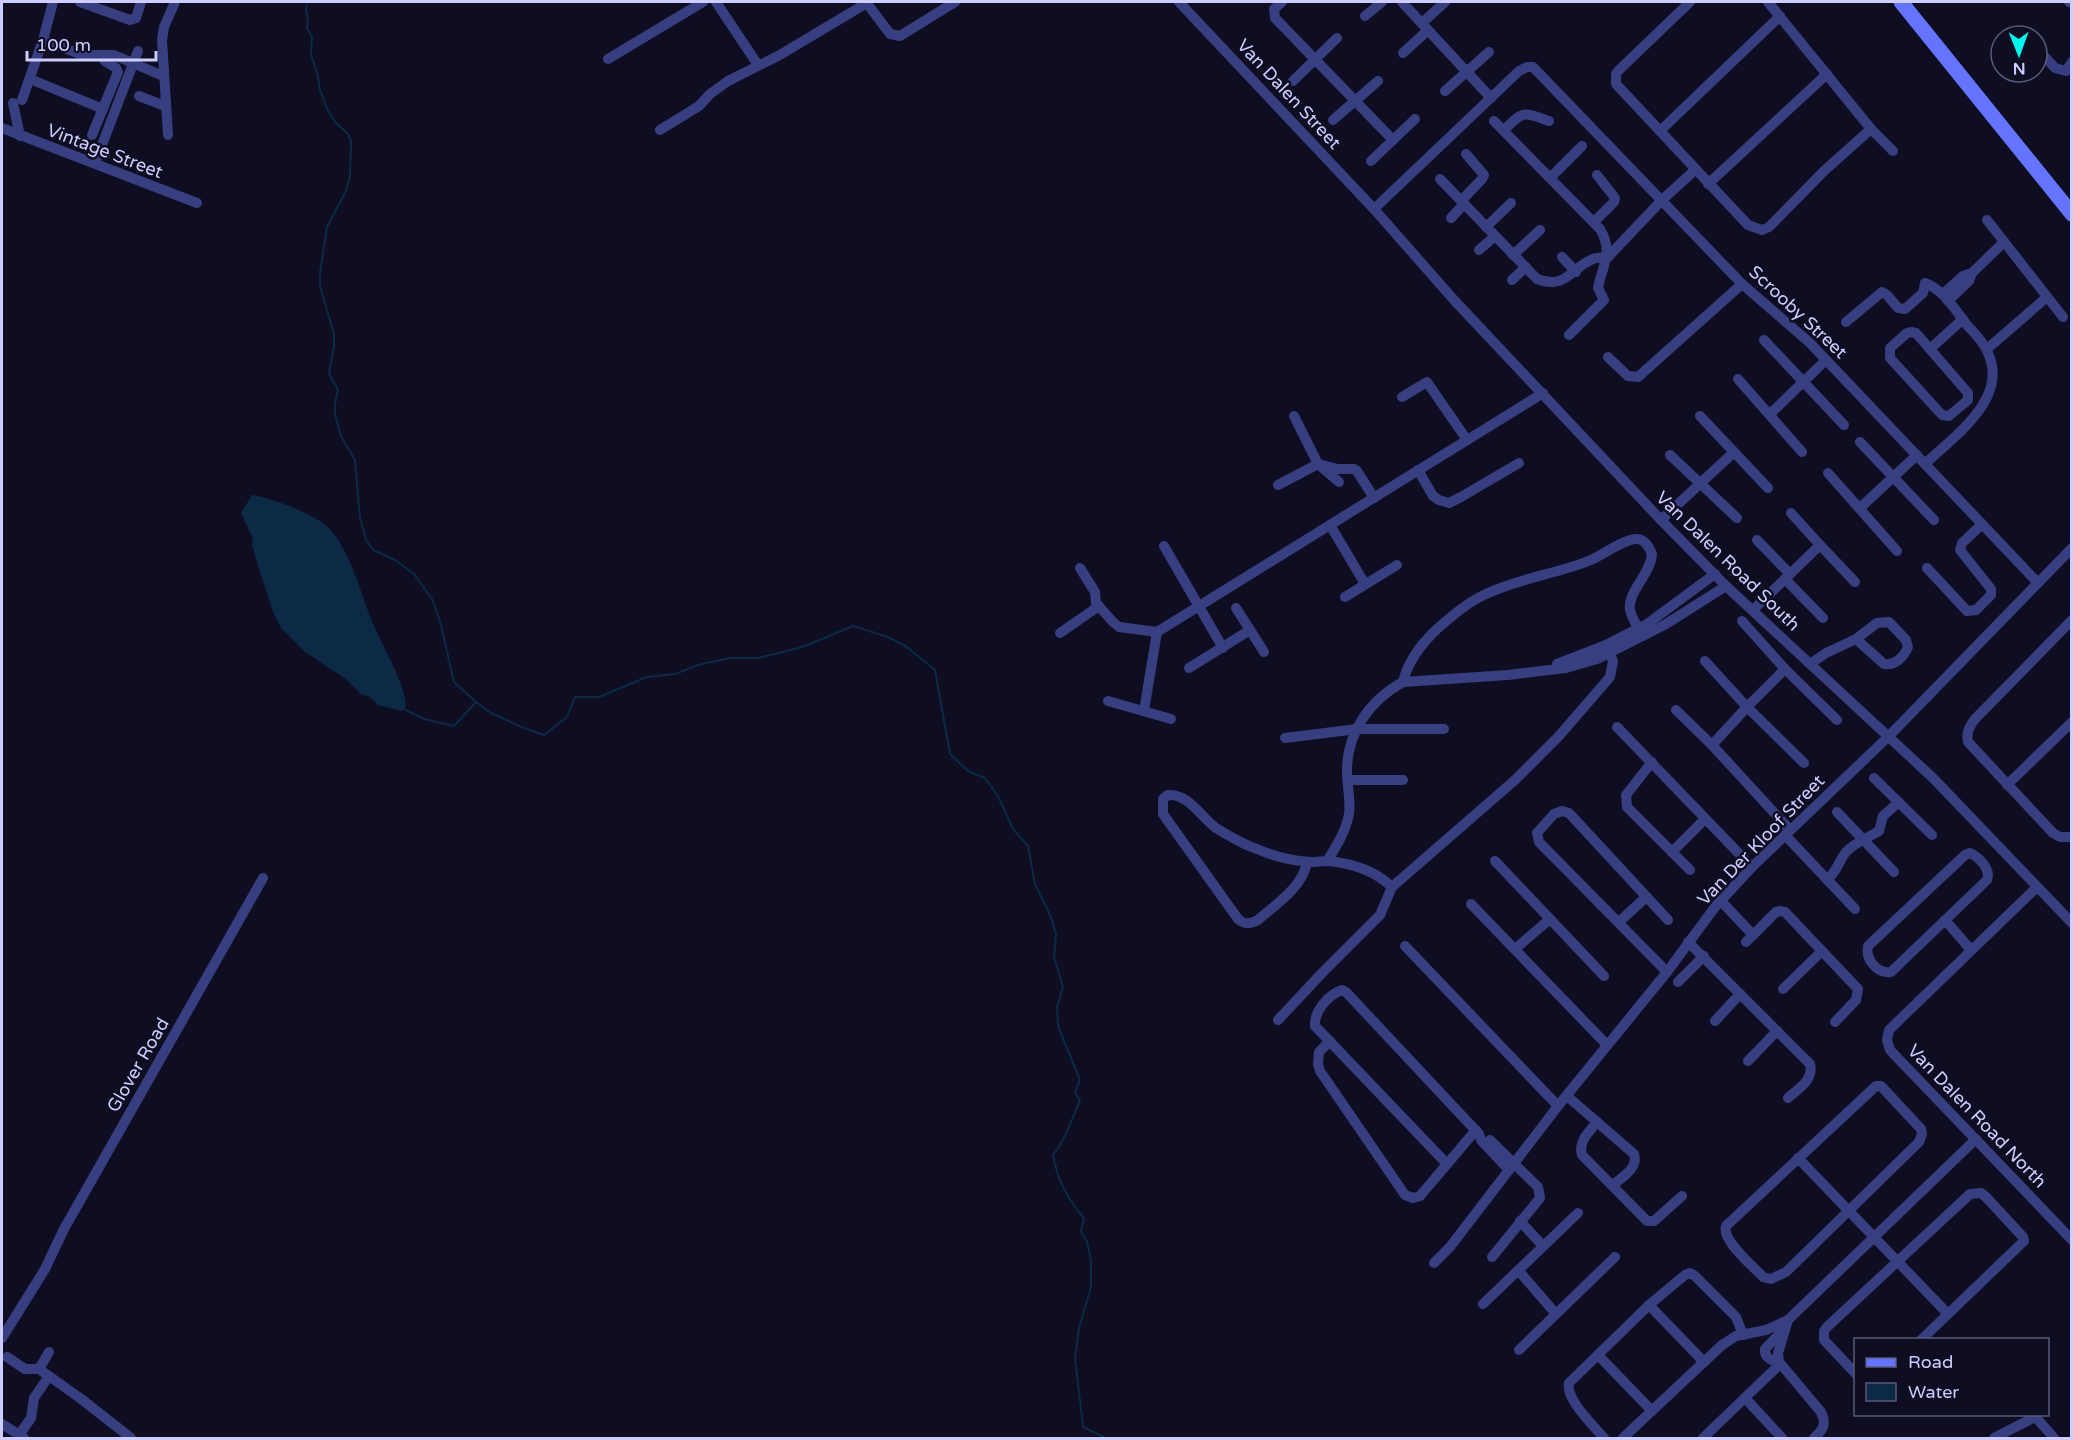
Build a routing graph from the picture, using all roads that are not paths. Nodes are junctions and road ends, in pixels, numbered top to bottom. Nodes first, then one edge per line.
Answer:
1 (53, 2) edge
2 (80, 2) edge
3 (141, 2) edge
4 (174, 2) edge
5 (704, 2) edge
6 (716, 2) edge
7 (866, 2) edge
8 (955, 2) edge
9 (1179, 2) edge
10 (1282, 2) edge
11 (1382, 2) edge
12 (1402, 2) edge
13 (1445, 2) edge
14 (1690, 2) edge
15 (1768, 2) edge
16 (1901, 2) edge
17 (1365, 16) dead end
18 (1780, 16) junction
19 (1425, 27) junction
20 (1337, 38) dead end
21 (43, 40) junction
22 (138, 51) dead end
23 (1488, 52) dead end
24 (1403, 53) dead end
25 (101, 55) junction
26 (608, 59) dead end
27 (1315, 59) junction
28 (2049, 61) edge
29 (2072, 62) edge
30 (134, 63) junction
31 (758, 65) junction
32 (1467, 72) junction
33 (1827, 74) junction
34 (163, 76) junction
35 (30, 79) junction
36 (1293, 81) dead end
37 (1378, 81) dead end
38 (1445, 91) dead end
39 (139, 96) dead end
40 (1491, 98) junction
41 (1355, 101) junction
42 (165, 106) junction
43 (103, 109) junction
44 (1415, 119) dead end
45 (1333, 120) dead end
46 (1494, 121) dead end
47 (1549, 121) dead end
48 (2, 128) edge
49 (1871, 129) junction
50 (660, 130) dead end
51 (1504, 130) junction
52 (1660, 131) junction
53 (92, 135) dead end
54 (168, 135) dead end
55 (20, 136) junction
56 (1393, 140) junction
57 (1582, 146) dead end
58 (1893, 151) dead end
59 (1466, 153) dead end
60 (1371, 161) dead end
61 (95, 163) junction
62 (1695, 170) junction
63 (1597, 176) dead end
64 (1550, 178) junction
65 (1440, 179) dead end
66 (1708, 184) junction
67 (1662, 200) junction
68 (1463, 202) junction
69 (1511, 202) dead end
70 (197, 204) dead end
71 (1374, 209) junction
72 (2072, 214) edge
73 (1451, 218) dead end
74 (1987, 220) dead end
75 (1594, 222) junction
76 (1486, 227) junction
77 (1540, 230) dead end
78 (1495, 236) junction
79 (2004, 242) junction
80 (1479, 250) dead end
81 (1513, 255) junction
82 (1562, 257) dead end
83 (1608, 257) junction
84 (1526, 267) junction
85 (1576, 272) junction
86 (1512, 280) dead end
87 (1742, 284) junction
88 (1946, 297) junction
89 (2047, 297) junction
90 (2063, 317) dead end
91 (1963, 319) junction
92 (1846, 322) dead end
93 (1569, 335) dead end
94 (1764, 340) dead end
95 (1930, 349) junction
96 (1988, 352) junction
97 (1608, 357) dead end
98 (1826, 360) junction
99 (1738, 379) dead end
100 (1803, 382) junction
101 (1544, 393) junction
102 (1401, 396) dead end
103 (1770, 414) junction
104 (1294, 416) dead end
105 (1700, 416) dead end
106 (1844, 425) dead end
107 (1467, 440) junction
108 (1860, 442) dead end
109 (1734, 452) junction
110 (1802, 452) dead end
111 (1670, 455) dead end
112 (1917, 455) junction
113 (1519, 463) dead end
114 (1317, 464) junction
115 (1925, 464) junction
116 (1418, 470) junction
117 (1827, 473) dead end
118 (1893, 477) junction
119 (1339, 482) dead end
120 (1700, 483) junction
121 (1278, 485) dead end
122 (1768, 488) dead end
123 (1374, 498) junction
124 (1860, 508) junction
125 (1791, 513) dead end
126 (1737, 518) dead end
127 (1661, 520) junction
128 (1934, 520) dead end
129 (1982, 524) junction
130 (1330, 525) junction
131 (1757, 540) dead end
132 (1820, 545) junction
133 (1164, 546) dead end
134 (2072, 548) edge
135 (1897, 551) dead end
136 (1397, 565) dead end
137 (1080, 568) dead end
138 (1927, 568) dead end
139 (1715, 574) junction
140 (1787, 577) junction
141 (1856, 582) dead end
142 (2038, 583) junction
143 (1365, 584) junction
144 (1726, 586) junction
145 (1345, 597) dead end
146 (1099, 606) junction
147 (1199, 606) junction
148 (1236, 608) dead end
149 (1753, 610) junction
150 (1823, 618) dead end
151 (2072, 620) edge
152 (1742, 621) dead end
153 (1250, 630) junction
154 (1157, 632) junction
155 (1060, 633) dead end
156 (1641, 633) junction
157 (1856, 639) junction
158 (1223, 648) junction
159 (1608, 649) junction
160 (1264, 652) dead end
161 (1705, 661) dead end
162 (1810, 664) junction
163 (1189, 668) dead end
164 (1785, 669) junction
165 (1403, 682) junction
166 (1108, 701) dead end
167 (1747, 707) junction
168 (1676, 710) dead end
169 (1144, 711) junction
170 (1171, 719) dead end
171 (1837, 720) dead end
172 (2072, 722) edge
173 (1617, 726) dead end
174 (1357, 729) junction
175 (1444, 729) dead end
176 (1889, 736) junction
177 (1286, 738) dead end
178 (1712, 745) junction
179 (1652, 762) junction
180 (1804, 764) dead end
181 (1874, 778) dead end
182 (1348, 780) junction
183 (1403, 780) dead end
184 (2007, 785) junction
185 (1899, 802) junction
186 (1837, 812) dead end
187 (1706, 819) junction
188 (1787, 833) junction
189 (1932, 835) dead end
190 (2072, 837) edge
191 (1863, 839) junction
192 (1672, 852) junction
193 (1327, 861) junction
194 (1495, 861) dead end
195 (1307, 862) junction
196 (1752, 867) junction
197 (1690, 870) dead end
198 (1894, 872) dead end
199 (263, 878) dead end
200 (1827, 880) junction
201 (1392, 887) junction
202 (2037, 887) junction
203 (1646, 897) junction
204 (1721, 901) junction
205 (1471, 904) dead end
206 (1855, 909) dead end
207 (1550, 919) junction
208 (1668, 920) dead end
209 (1945, 920) junction
210 (1619, 922) junction
211 (2072, 923) edge
212 (1688, 942) junction
213 (1405, 946) dead end
214 (1515, 949) junction
215 (1971, 950) junction
216 (1822, 951) junction
217 (1704, 956) junction
218 (1667, 972) junction
219 (1604, 976) dead end
220 (1678, 982) dead end
221 (1783, 989) dead end
222 (1740, 994) junction
223 (1278, 1020) dead end
224 (1715, 1021) dead end
225 (1835, 1022) dead end
226 (1777, 1031) junction
227 (1330, 1041) junction
228 (1607, 1045) junction
229 (1748, 1061) dead end
230 (1567, 1096) junction
231 (1788, 1098) dead end
232 (1558, 1106) junction
233 (1597, 1122) junction
234 (1477, 1132) junction
235 (1976, 1139) junction
236 (1798, 1158) junction
237 (1447, 1164) junction
238 (1511, 1167) junction
239 (1613, 1185) junction
240 (1682, 1196) dead end
241 (1848, 1211) junction
242 (1578, 1213) dead end
243 (1520, 1221) junction
244 (1873, 1237) junction
245 (2072, 1240) edge
246 (1543, 1246) junction
247 (1492, 1257) dead end
248 (1616, 1257) dead end
249 (1897, 1261) junction
250 (1434, 1263) dead end
251 (1518, 1270) junction
252 (1483, 1304) dead end
253 (1649, 1305) junction
254 (1556, 1314) junction
255 (1948, 1314) junction
256 (1787, 1323) junction
257 (1743, 1335) junction
258 (2, 1338) edge
259 (1923, 1338) edge
260 (1519, 1350) dead end
261 (49, 1352) dead end
262 (1598, 1354) junction
263 (7, 1357) dead end
264 (1704, 1362) junction
265 (1779, 1363) junction
266 (39, 1369) junction
267 (1854, 1372) edge
268 (49, 1376) junction
269 (1745, 1398) junction
270 (1652, 1411) junction
271 (2034, 1416) edge
272 (2, 1424) edge
273 (21, 1437) edge
274 (131, 1438) edge
275 (1604, 1438) edge
276 (1623, 1438) edge
277 (1703, 1438) edge
278 (1782, 1438) edge
279 (1814, 1438) edge
280 (1994, 1438) edge
281 (2055, 1438) edge

1 - 21 street
2 - 3 street
4 - 34 street
5 - 26 street
6 - 31 street
7 - 8 street
7 - 31 street
9 - 71 street, Van Dalen Street
10 - 27 street
11 - 17 street
12 - 19 street
13 - 19 street
14 - 52 street
15 - 18 street
16 - 72 main road
18 - 33 street
18 - 52 street
19 - 24 street
19 - 32 street
20 - 27 street
21 - 25 street
21 - 35 street
22 - 30 street
23 - 32 street
25 - 30 street
25 - 43 street
27 - 36 street
27 - 41 street
28 - 29 street
30 - 34 street
30 - 61 street
31 - 50 street
32 - 38 street
32 - 40 street
33 - 49 street
33 - 66 street
34 - 42 street
35 - 43 street
35 - 55 street
37 - 41 street
39 - 42 street
40 - 67 street, Scrooby Street
40 - 71 street
41 - 45 street
41 - 56 street
42 - 54 street
43 - 53 street
44 - 56 street
46 - 51 street
47 - 51 street
48 - 55 street, Vintage Street
49 - 58 street
49 - 66 street
51 - 64 street
52 - 62 street
55 - 61 street, Vintage Street
56 - 60 street
57 - 64 street
59 - 68 street
61 - 70 street, Vintage Street
62 - 66 street
62 - 67 street
63 - 75 street
64 - 75 street
65 - 68 street
67 - 83 street
67 - 87 street, Scrooby Street
68 - 73 street
68 - 76 street
69 - 76 street
71 - 101 street, Van Dalen Road South
74 - 79 street
75 - 83 street
76 - 78 street
77 - 81 street
78 - 80 street
78 - 81 street
79 - 88 street
79 - 89 street
81 - 84 street
82 - 85 street
83 - 85 street
83 - 93 street
84 - 85 street
84 - 86 street
87 - 97 street
87 - 98 street, Scrooby Street
88 - 91 street
88 - 92 street
89 - 90 street
89 - 96 street
91 - 95 street
91 - 96 street
94 - 100 street
95 - 95 street
96 - 115 street
98 - 100 street
98 - 112 street, Scrooby Street
99 - 103 street
100 - 103 street
100 - 106 street
101 - 107 street
101 - 127 street, Van Dalen Road South
102 - 107 street
103 - 110 street
104 - 114 street
105 - 109 street
107 - 116 street
108 - 118 street
109 - 120 street
109 - 122 street
111 - 120 street
112 - 115 street, Scrooby Street
112 - 118 street
113 - 116 street
114 - 119 street
114 - 121 street
114 - 123 street
115 - 129 street, Scrooby Street
116 - 123 street
117 - 124 street
118 - 124 street
118 - 128 street
120 - 126 street
120 - 127 street
123 - 130 street
124 - 135 street
125 - 132 street
127 - 139 street, Van Dalen Road South
129 - 138 street
129 - 142 street, Scrooby Street
130 - 143 street
130 - 147 street
131 - 140 street
132 - 140 street
132 - 141 street
133 - 147 street
134 - 142 street, Van Der Kloof Street
136 - 143 street
137 - 146 street
139 - 144 street, Van Dalen Road South
139 - 156 street
140 - 149 street
140 - 150 street
142 - 176 street, Van Der Kloof Street
143 - 145 street
144 - 149 street, Van Dalen Road South
144 - 156 street
146 - 154 street
146 - 155 street
147 - 154 street
147 - 158 street
148 - 153 street
149 - 162 street, Van Dalen Road South
151 - 184 street
152 - 164 street
153 - 158 street
153 - 160 street
154 - 169 street
156 - 159 street
156 - 165 street
157 - 157 street
157 - 162 street
158 - 163 street
159 - 165 street
159 - 201 street
161 - 167 street
162 - 176 street, Van Dalen Road South
164 - 167 street
164 - 171 street
165 - 174 street
166 - 169 street
167 - 178 street
167 - 180 street
168 - 178 street
169 - 170 street
172 - 184 street
173 - 179 street
174 - 175 street
174 - 177 street
174 - 182 street
176 - 188 street, Van Der Kloof Street
176 - 202 street, Van Dalen Road South
178 - 188 street
179 - 187 street
179 - 192 street
181 - 185 street
182 - 183 street
182 - 193 street
184 - 190 street
185 - 189 street
185 - 191 street
186 - 191 street
187 - 192 street
187 - 196 street
188 - 196 street, Van Der Kloof Street
188 - 200 street
191 - 198 street
191 - 200 street
192 - 197 street
193 - 195 street
193 - 201 street
194 - 207 street
195 - 195 street
196 - 204 street, Van Der Kloof Street
199 - 258 street, Glover Road
200 - 206 street
201 - 223 street
202 - 211 street, Van Dalen Road South
202 - 215 street, Van Dalen Road North
203 - 208 street
203 - 210 street
203 - 210 street
204 - 212 street, Van Der Kloof Street
204 - 216 street
205 - 214 street
207 - 214 street
207 - 219 street
209 - 209 street
209 - 215 street
210 - 218 street
212 - 217 street
212 - 218 street, Van Der Kloof Street
213 - 232 street
214 - 228 street
215 - 235 street, Van Dalen Road North
216 - 221 street
216 - 225 street
217 - 220 street
217 - 222 street
218 - 228 street, Van Der Kloof Street
222 - 224 street
222 - 226 street
226 - 229 street
226 - 231 street
227 - 234 street
227 - 237 street
227 - 237 street
228 - 230 street, Van Der Kloof Street
230 - 232 street, Van Der Kloof Street
230 - 233 street
232 - 238 street, Van Der Kloof Street
233 - 239 street
233 - 239 street
234 - 237 street
234 - 238 street
235 - 244 street
235 - 245 street, Van Dalen Road North
236 - 241 street
236 - 241 street
236 - 241 street
238 - 243 street
238 - 250 street, Van Der Kloof Street
239 - 240 street
241 - 244 street
242 - 246 street
243 - 246 street
243 - 247 street
244 - 249 street
244 - 256 street
246 - 251 street
248 - 254 street
249 - 255 street
249 - 255 street
249 - 267 street
251 - 252 street
251 - 254 street
253 - 257 street
253 - 262 street
253 - 264 street
254 - 260 street
255 - 259 street
256 - 257 street
256 - 265 street
257 - 264 street
261 - 266 street
262 - 270 street
262 - 275 street
263 - 266 street
264 - 270 street
265 - 269 street
265 - 279 street
266 - 268 street
268 - 273 street
268 - 274 street
269 - 277 street
269 - 278 street
270 - 276 street
271 - 280 street
271 - 281 street
272 - 273 street

